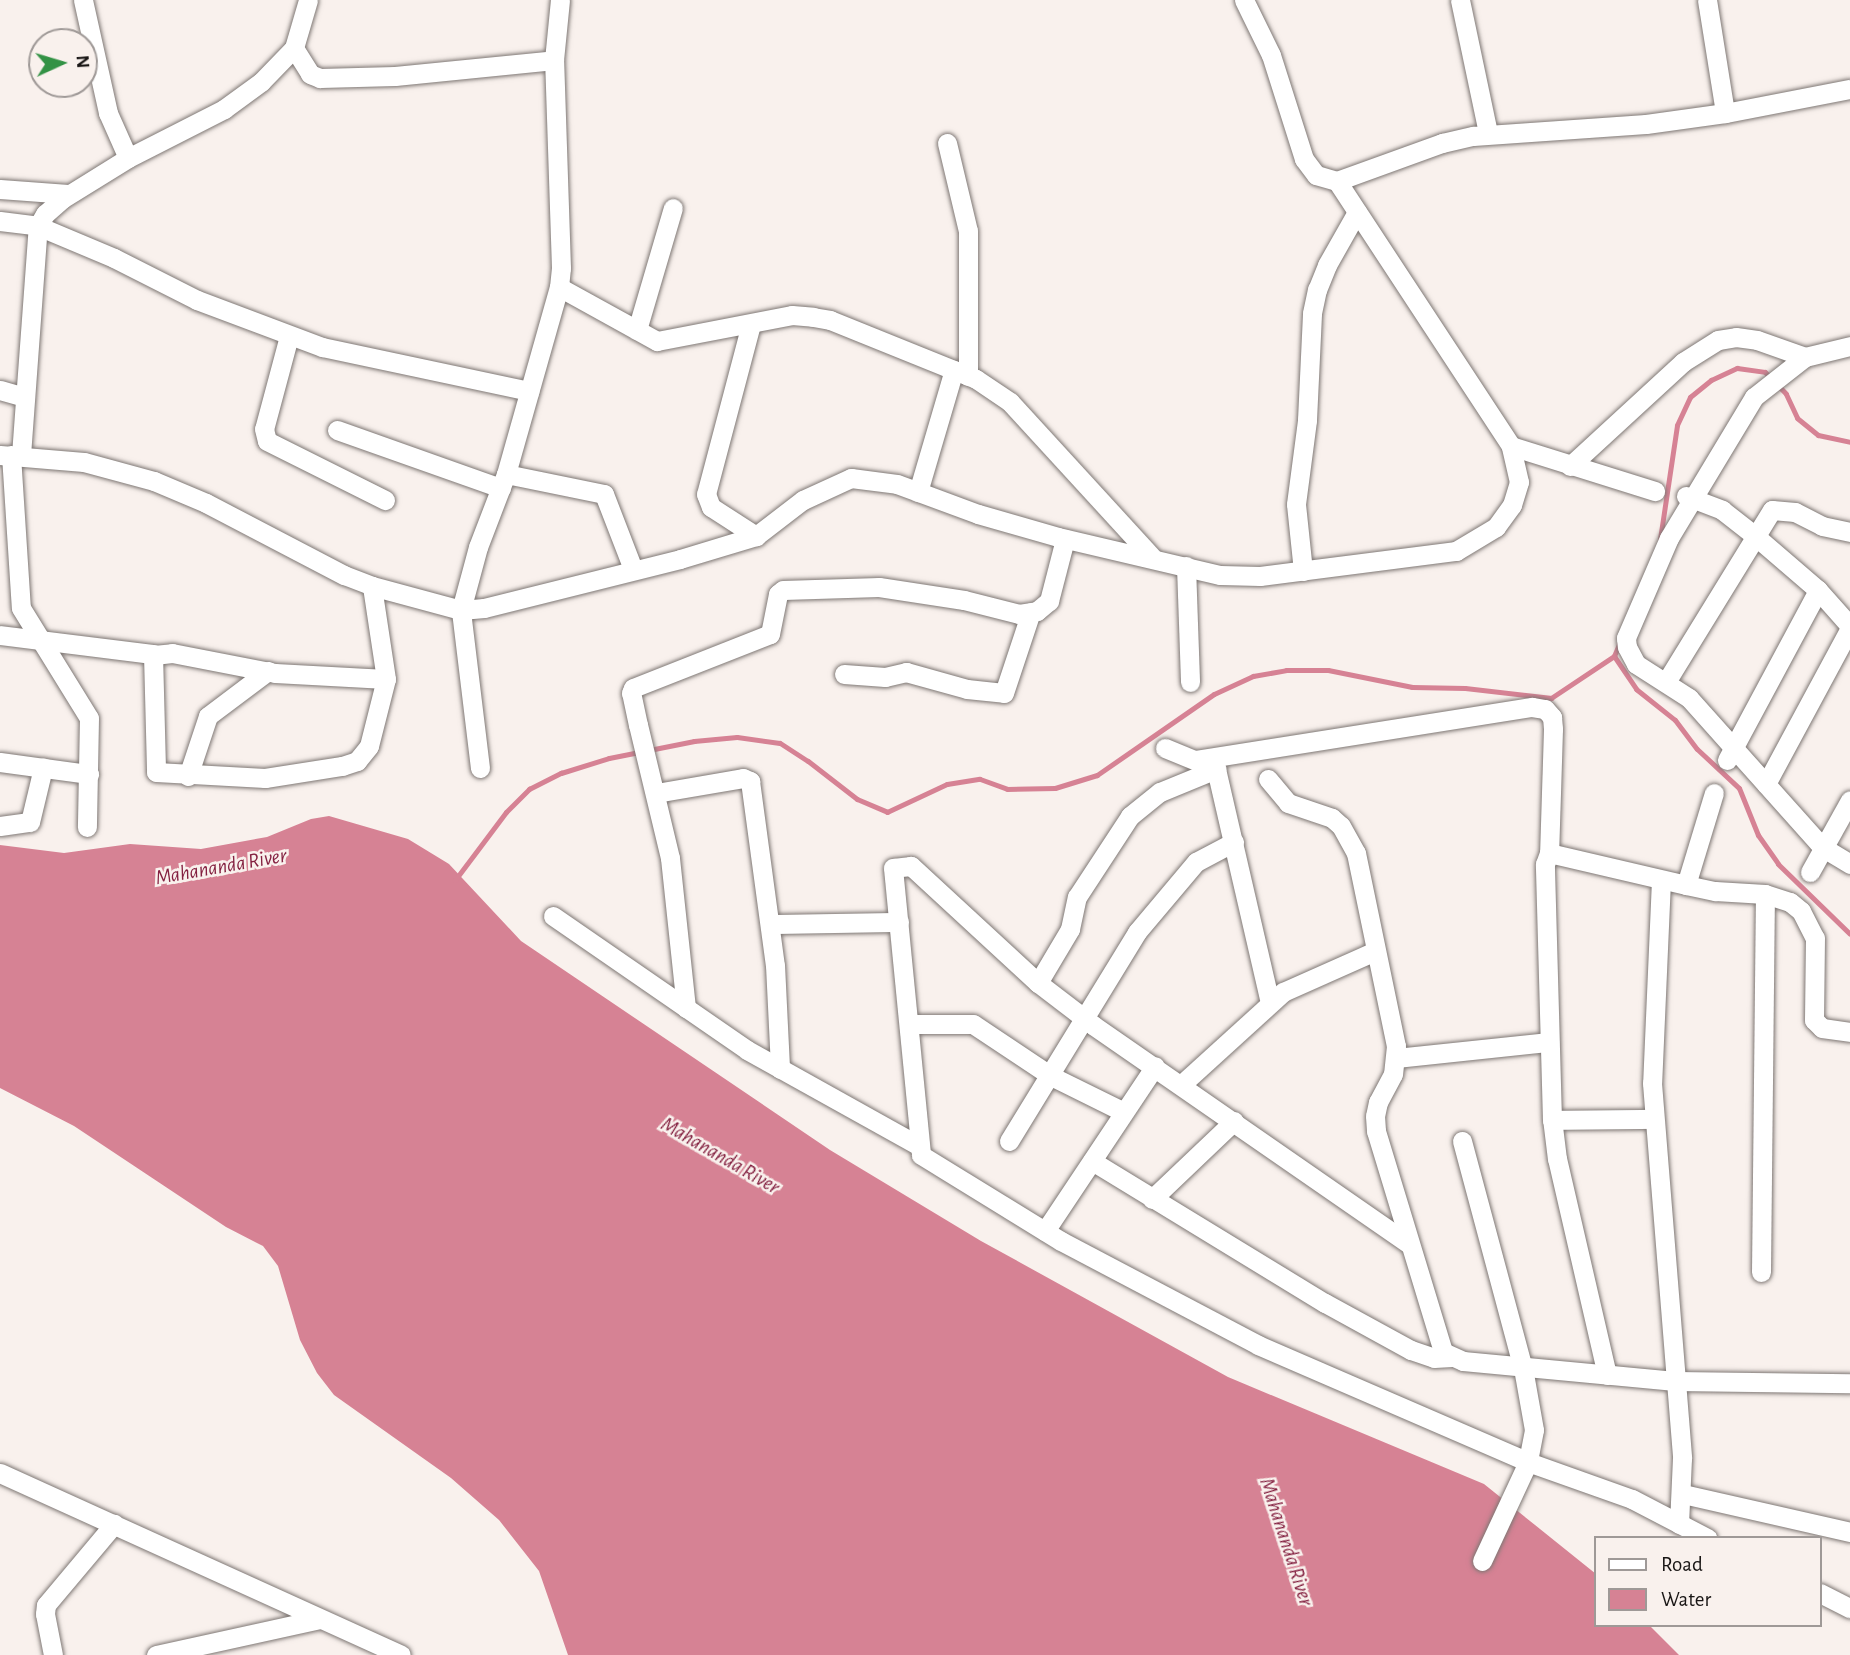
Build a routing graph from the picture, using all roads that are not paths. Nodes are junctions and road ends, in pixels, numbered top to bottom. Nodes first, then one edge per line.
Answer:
1 (83, 0) edge
2 (312, 0) edge
3 (560, 0) edge
4 (1244, 0) edge
5 (1460, 0) edge
6 (1707, 0) edge
7 (294, 48) junction
8 (554, 60) junction
9 (1850, 89) edge
10 (1725, 113) junction
11 (1488, 133) junction
12 (947, 143) dead end
13 (128, 158) junction
14 (1337, 181) junction
15 (0, 189) edge
16 (68, 194) junction
17 (673, 208) dead end
18 (1357, 212) junction
19 (0, 221) edge
20 (38, 226) junction
21 (559, 287) junction
22 (751, 324) junction
23 (637, 330) junction
24 (289, 336) junction
25 (1850, 346) edge
26 (1804, 357) junction
27 (961, 373) junction
28 (0, 390) edge
29 (529, 391) junction
30 (25, 397) junction
31 (337, 430) dead end
32 (1511, 446) junction
33 (11, 455) edge
34 (1570, 466) junction
35 (504, 481) junction
36 (1655, 491) dead end
37 (918, 492) junction
38 (1691, 497) junction
39 (385, 500) dead end
40 (1850, 532) edge
41 (1754, 535) junction
42 (756, 536) junction
43 (1065, 539) junction
44 (1152, 557) junction
45 (1186, 566) junction
46 (633, 569) junction
47 (1303, 571) junction
48 (372, 586) junction
49 (1818, 590) junction
50 (461, 610) junction
51 (1031, 612) junction
52 (1850, 627) edge
53 (0, 635) edge
54 (39, 638) junction
55 (154, 656) junction
56 (268, 671) junction
57 (844, 674) dead end
58 (386, 679) junction
59 (1191, 682) dead end
60 (1666, 682) junction
61 (1165, 748) dead end
62 (1731, 753) junction
63 (1196, 760) junction
64 (0, 762) edge
65 (43, 768) junction
66 (480, 768) dead end
67 (1216, 769) junction
68 (89, 774) junction
69 (188, 776) junction
70 (1268, 779) dead end
71 (1766, 784) junction
72 (656, 793) junction
73 (1714, 793) dead end
74 (1850, 800) edge
75 (0, 826) edge
76 (87, 827) dead end
77 (1234, 842) junction
78 (1822, 847) junction
79 (1549, 853) junction
80 (1850, 864) edge
81 (1810, 872) dead end
82 (1661, 880) junction
83 (1686, 885) junction
84 (1765, 894) junction
85 (553, 916) dead end
86 (899, 922) junction
87 (770, 924) junction
88 (1375, 951) junction
89 (1038, 983) junction
90 (1269, 1003) junction
91 (686, 1008) junction
92 (1085, 1018) junction
93 (910, 1024) junction
94 (1850, 1032) edge
95 (1549, 1042) junction
96 (1396, 1058) junction
97 (1155, 1066) junction
98 (780, 1069) junction
99 (1051, 1076) junction
100 (1182, 1084) junction
101 (1124, 1112) junction
102 (1654, 1119) junction
103 (1552, 1120) junction
104 (1234, 1121) junction
105 (1009, 1141) dead end
106 (1462, 1141) dead end
107 (918, 1145) junction
108 (1091, 1161) junction
109 (1152, 1199) junction
110 (1045, 1231) junction
111 (1409, 1244) junction
112 (1761, 1272) dead end
113 (1452, 1357) junction
114 (1523, 1368) junction
115 (1606, 1376) junction
116 (1675, 1381) junction
117 (1850, 1383) edge
118 (1528, 1462) junction
119 (0, 1473) edge
120 (1683, 1494) junction
121 (114, 1524) junction
122 (1679, 1524) junction
123 (1850, 1532) edge
124 (1703, 1536) edge
125 (1482, 1561) dead end
126 (1822, 1594) edge
127 (1850, 1608) edge
128 (320, 1619) junction
129 (364, 1647) edge
130 (53, 1655) edge
131 (156, 1655) edge
132 (401, 1655) edge

1 - 13 street
2 - 7 street
3 - 8 street
4 - 14 street
5 - 11 street
6 - 10 street
7 - 8 street
7 - 13 street
8 - 21 street
9 - 10 street
10 - 11 street
11 - 14 street
12 - 27 street
13 - 16 street
14 - 18 street
15 - 16 street
16 - 20 street
17 - 23 street
18 - 32 street
18 - 47 street
19 - 20 street
20 - 24 street
20 - 30 street
21 - 23 street
21 - 29 street
22 - 23 street
22 - 27 street
22 - 42 street
24 - 29 street
24 - 39 street
25 - 26 street
26 - 34 street
26 - 38 street
27 - 37 street
27 - 44 street
28 - 30 street
29 - 35 street
30 - 33 street
31 - 35 street
32 - 34 street
32 - 47 street
33 - 48 street
33 - 54 street
34 - 36 street
35 - 46 street
35 - 50 street
37 - 42 street
37 - 43 street
38 - 41 street
38 - 60 street
40 - 41 street
41 - 49 street
41 - 60 street
42 - 46 street
43 - 44 street
43 - 51 street
44 - 45 street
45 - 47 street
45 - 59 street
46 - 50 street
48 - 50 street
48 - 58 street
49 - 52 street
49 - 62 street
50 - 66 street
51 - 57 street
51 - 72 street
52 - 71 street
53 - 54 street
54 - 55 street
54 - 68 street
55 - 56 street
55 - 69 street
56 - 58 street
56 - 69 street
58 - 69 street
60 - 62 street
61 - 63 street
62 - 71 street
63 - 67 street
63 - 79 street
64 - 65 street
65 - 68 street
65 - 75 street
67 - 77 street
67 - 89 street
68 - 76 street
70 - 88 street
71 - 78 street
72 - 87 street
72 - 91 street
73 - 83 street
74 - 78 street
77 - 90 street
77 - 92 street
78 - 80 street
78 - 81 street
79 - 82 street
79 - 95 street
82 - 83 street
82 - 102 street
83 - 84 street
84 - 94 street
84 - 112 street
85 - 91 street
86 - 87 street
86 - 89 street
86 - 93 street
87 - 98 street
88 - 90 street
88 - 96 street
89 - 92 street
90 - 100 street
91 - 98 street
92 - 97 street
92 - 99 street
93 - 99 street
93 - 107 street
95 - 96 street
95 - 103 street
96 - 111 street
97 - 100 street
97 - 101 street
98 - 107 street
99 - 101 street
99 - 105 street
100 - 104 street
101 - 108 street
102 - 103 street
102 - 116 street
103 - 115 street
104 - 109 street
104 - 111 street
106 - 114 street
107 - 110 street
108 - 109 street
108 - 110 street
109 - 113 street
110 - 118 street
111 - 113 street
113 - 114 street
114 - 115 street
114 - 118 street
115 - 116 street
116 - 117 street
116 - 120 street
118 - 122 street
118 - 125 street
119 - 121 street
120 - 122 street
120 - 123 street
121 - 128 street
121 - 130 street
122 - 124 street
126 - 127 street
128 - 129 street
128 - 131 street
129 - 132 street

